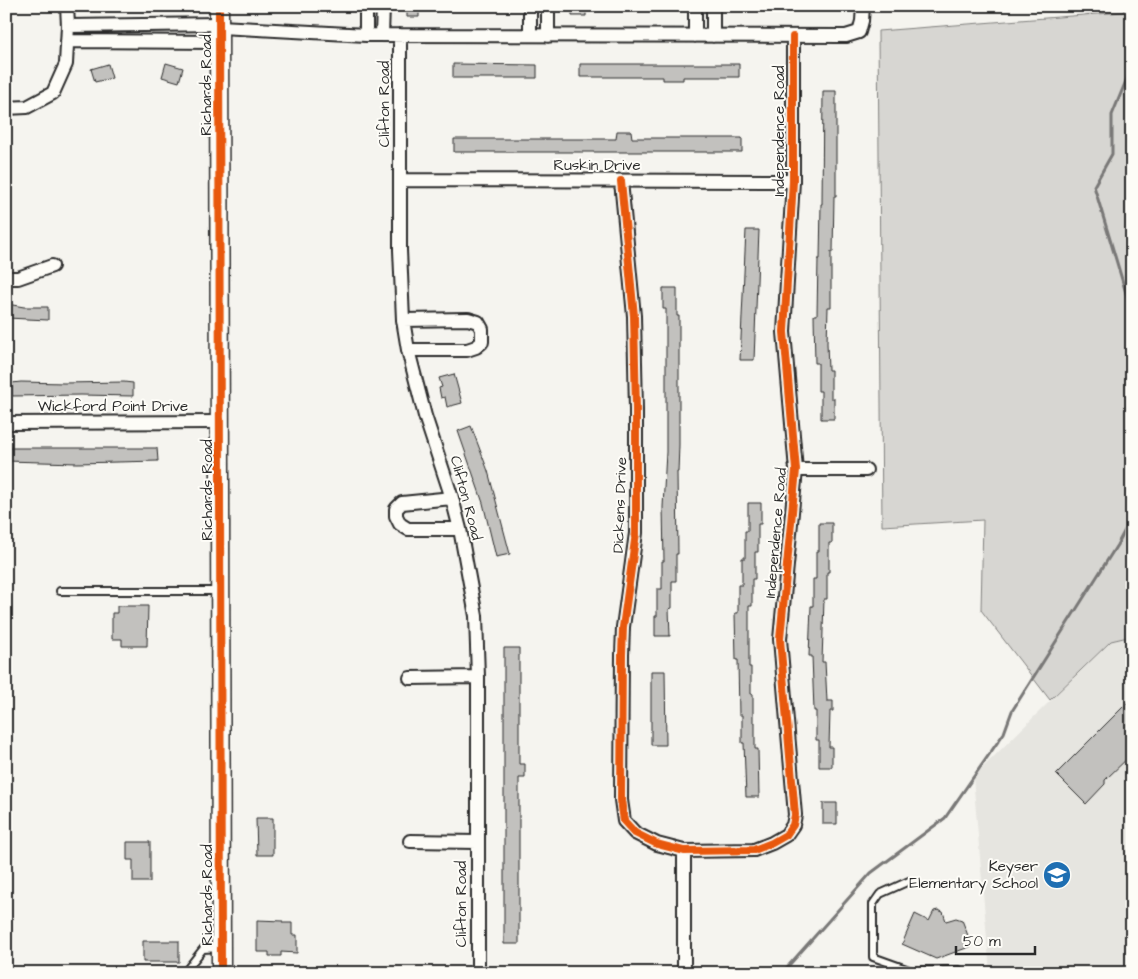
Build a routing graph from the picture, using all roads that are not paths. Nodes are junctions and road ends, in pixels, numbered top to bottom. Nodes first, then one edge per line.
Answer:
1 (67, 6) edge
2 (219, 6) edge
3 (366, 6) edge
4 (382, 6) edge
5 (530, 6) edge
6 (548, 6) edge
7 (695, 6) edge
8 (713, 6) edge
9 (862, 6) edge
10 (68, 26) junction
11 (220, 31) junction
12 (366, 35) junction
13 (382, 35) junction
14 (400, 35) junction
15 (530, 35) junction
16 (548, 36) junction
17 (695, 36) junction
18 (713, 36) junction
19 (793, 37) junction
20 (67, 41) junction
21 (6, 108) edge
22 (401, 180) junction
23 (621, 181) junction
24 (793, 181) junction
25 (52, 266) dead end
26 (6, 278) edge
27 (404, 320) junction
28 (408, 350) junction
29 (6, 422) edge
30 (220, 422) junction
31 (796, 470) junction
32 (866, 470) dead end
33 (452, 498) junction
34 (460, 529) junction
35 (60, 591) dead end
36 (220, 591) junction
37 (478, 677) junction
38 (410, 678) dead end
39 (410, 841) dead end
40 (477, 842) junction
41 (684, 851) junction
42 (909, 881) dead end
43 (221, 948) junction
44 (912, 972) edge
45 (184, 973) edge
46 (221, 973) edge
47 (478, 973) edge
48 (684, 973) edge
49 (959, 973) edge

1 - 10 street
2 - 11 street, Richards Road
3 - 12 street
4 - 13 street
5 - 15 street
6 - 16 street
7 - 17 street
8 - 18 street
9 - 19 street
10 - 11 street
10 - 20 street
11 - 12 street
11 - 20 street
11 - 30 street, Richards Road
12 - 13 street
13 - 14 street
14 - 15 street
14 - 22 street, Clifton Road
15 - 16 street
16 - 17 street
17 - 18 street
18 - 19 street
19 - 24 street, Independence Road
20 - 21 street
22 - 23 street, Ruskin Drive
22 - 27 street, Clifton Road
23 - 24 street, Ruskin Drive
23 - 41 street, Dickens Drive
24 - 31 street, Independence Road
25 - 26 street
27 - 28 street, Clifton Road
27 - 28 street
28 - 33 street, Clifton Road
29 - 30 street, Wickford Point Drive
30 - 36 street, Richards Road
31 - 32 street
31 - 41 street, Independence Road
33 - 34 street, Clifton Road
33 - 34 street
34 - 37 street, Clifton Road
35 - 36 lane
36 - 43 street, Richards Road
37 - 38 street
37 - 40 street, Clifton Road
39 - 40 street
40 - 47 street, Clifton Road
41 - 48 street
42 - 44 lane
43 - 45 lane
43 - 46 street, Richards Road
44 - 49 lane

